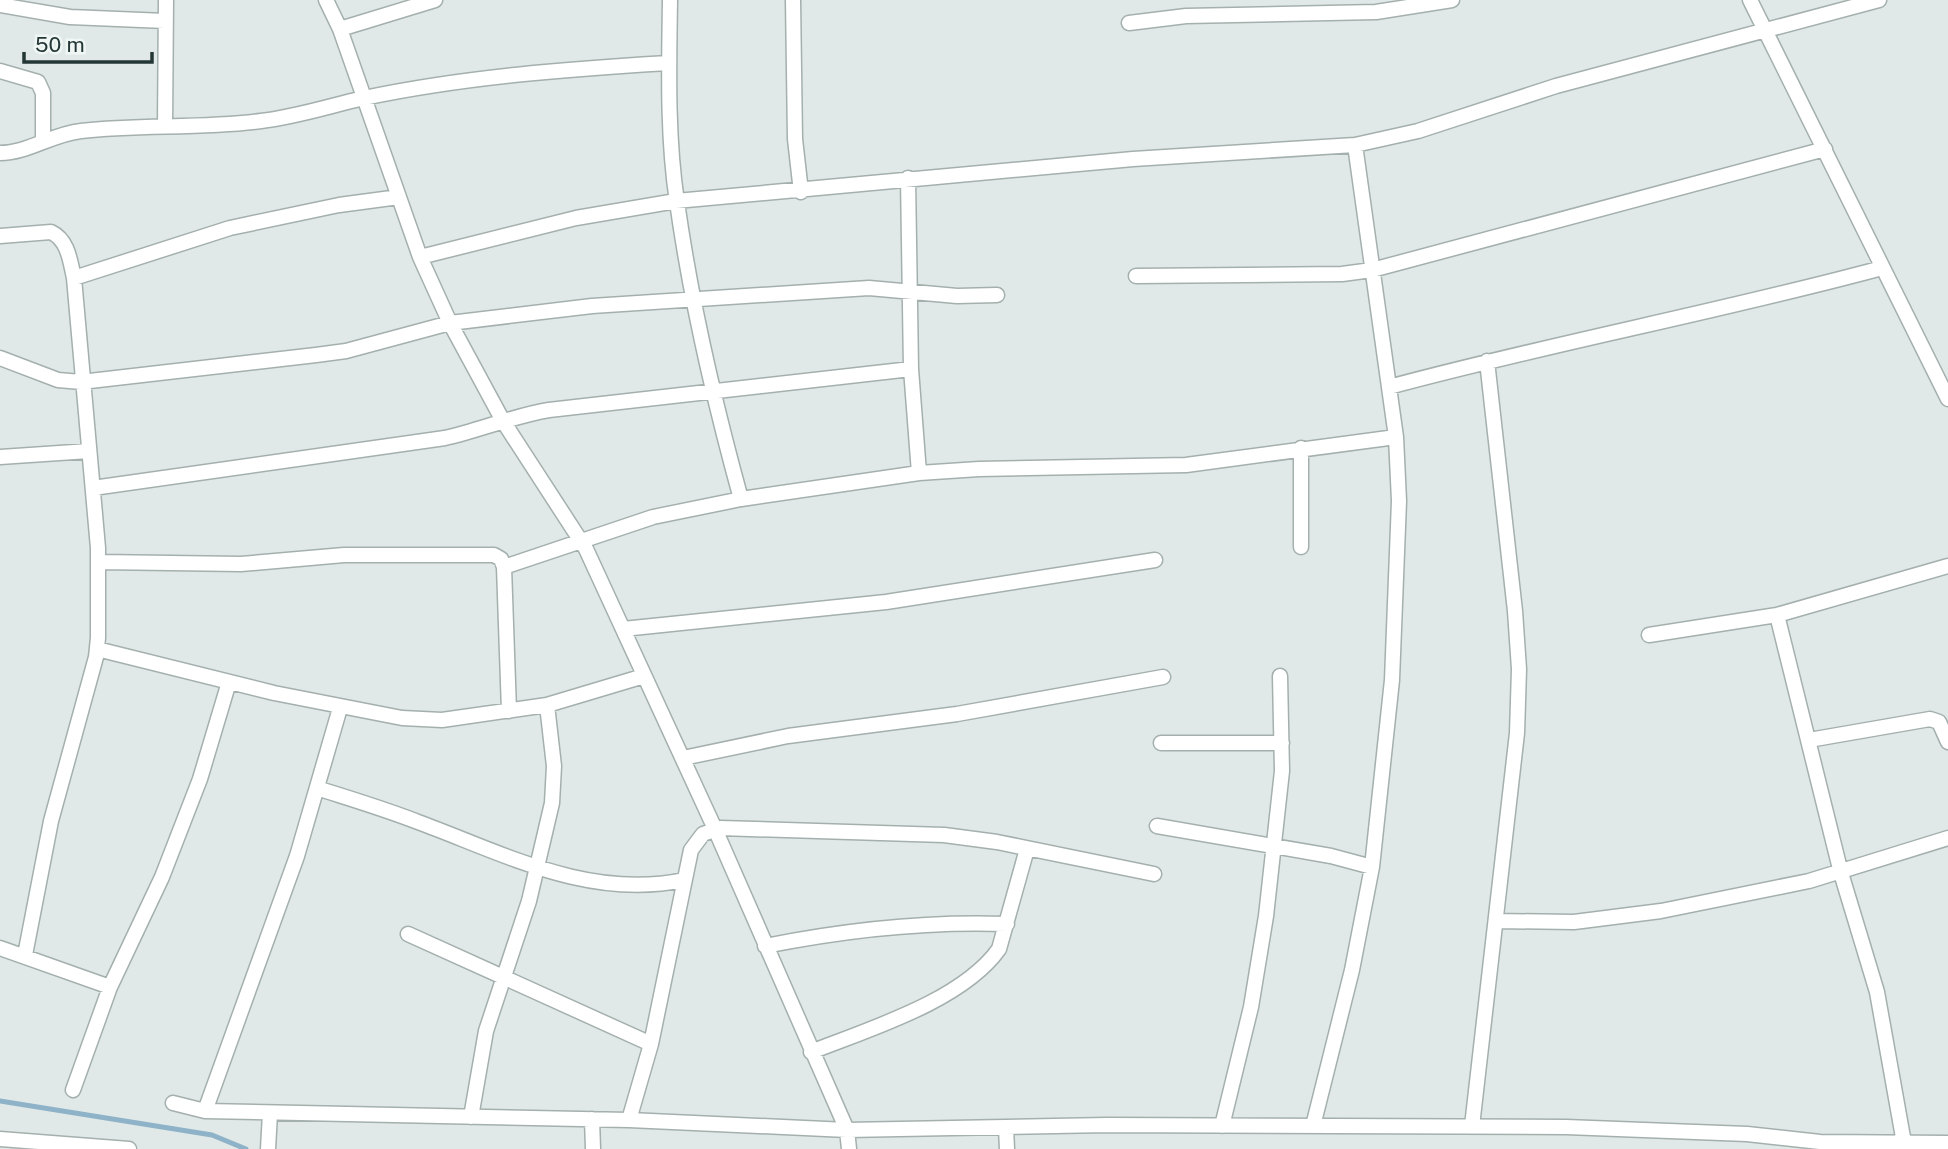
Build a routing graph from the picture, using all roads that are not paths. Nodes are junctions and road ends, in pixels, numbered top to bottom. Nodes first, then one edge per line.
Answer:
1 (166, 0) edge
2 (326, 0) edge
3 (435, 0) edge
4 (670, 0) edge
5 (793, 0) edge
6 (1452, 0) edge
7 (1750, 0) edge
8 (1876, 0) edge
9 (0, 5) edge
10 (165, 21) junction
11 (1129, 23) dead end
12 (340, 29) junction
13 (1766, 30) junction
14 (669, 63) junction
15 (0, 71) edge
16 (364, 98) junction
17 (165, 126) junction
18 (43, 140) junction
19 (1355, 145) junction
20 (1825, 149) junction
21 (0, 153) edge
22 (908, 178) junction
23 (801, 192) junction
24 (399, 197) junction
25 (676, 201) junction
26 (0, 236) edge
27 (420, 257) junction
28 (1882, 268) junction
29 (1372, 270) junction
30 (1136, 276) dead end
31 (74, 278) junction
32 (910, 289) junction
33 (997, 295) dead end
34 (695, 301) junction
35 (450, 323) junction
36 (0, 358) edge
37 (1487, 360) junction
38 (911, 369) junction
39 (81, 382) junction
40 (1389, 387) junction
41 (712, 391) junction
42 (1948, 399) edge
43 (503, 421) junction
44 (1396, 437) junction
45 (1301, 448) junction
46 (89, 451) junction
47 (0, 457) edge
48 (919, 473) junction
49 (93, 488) junction
50 (741, 499) junction
51 (581, 542) junction
52 (1301, 547) dead end
53 (1155, 560) dead end
54 (99, 562) junction
55 (1948, 566) edge
56 (504, 567) junction
57 (1777, 615) junction
58 (623, 629) junction
59 (1649, 635) dead end
60 (97, 649) junction
61 (644, 676) junction
62 (1280, 676) dead end
63 (1163, 677) dead end
64 (229, 682) junction
65 (547, 705) junction
66 (340, 708) junction
67 (509, 710) junction
68 (1809, 740) junction
69 (1948, 742) edge
70 (1161, 743) dead end
71 (1282, 743) junction
72 (683, 758) junction
73 (317, 788) junction
74 (1157, 826) dead end
75 (715, 829) junction
76 (1948, 838) edge
77 (1274, 845) junction
78 (1027, 849) junction
79 (1372, 867) junction
80 (536, 870) junction
81 (1841, 873) junction
82 (1154, 874) dead end
83 (684, 880) junction
84 (1497, 921) junction
85 (1007, 924) junction
86 (408, 934) dead end
87 (765, 946) junction
88 (0, 948) edge
89 (25, 955) junction
90 (504, 975) junction
91 (110, 987) junction
92 (651, 1044) junction
93 (811, 1052) junction
94 (73, 1090) dead end
95 (173, 1103) dead end
96 (205, 1111) junction
97 (270, 1114) junction
98 (471, 1117) junction
99 (592, 1119) junction
100 (629, 1120) junction
101 (1222, 1126) junction
102 (1313, 1126) junction
103 (1472, 1126) junction
104 (1006, 1128) junction
105 (847, 1130) junction
106 (0, 1139) edge
107 (1904, 1143) junction
108 (1948, 1143) edge
109 (81, 1147) edge
110 (129, 1149) edge
111 (268, 1149) edge
112 (593, 1149) edge
113 (849, 1149) edge
114 (1007, 1149) edge

1 - 10 street
2 - 12 street
3 - 12 street
4 - 14 street
5 - 23 street
6 - 11 street
7 - 13 street
8 - 13 street
9 - 10 street
10 - 17 street
12 - 16 street
13 - 19 street
13 - 20 street
14 - 16 street
14 - 25 street
15 - 18 street
16 - 17 street
16 - 24 street
17 - 18 street
18 - 21 street
19 - 22 street
19 - 29 street
20 - 28 street
20 - 29 street
22 - 23 street
22 - 32 street
23 - 25 street
24 - 27 street
24 - 31 street
25 - 27 street
25 - 34 street
26 - 31 street
27 - 35 street
28 - 37 street
28 - 42 street
29 - 30 street
29 - 40 street
31 - 39 street
32 - 33 street
32 - 34 street
32 - 38 street
34 - 35 street
34 - 41 street
35 - 39 street
35 - 43 street
36 - 39 street
37 - 40 street
37 - 84 street
38 - 41 street
38 - 48 street
39 - 46 street
40 - 44 street
41 - 43 street
41 - 50 street
43 - 49 street
43 - 51 street
44 - 45 street
44 - 79 street
45 - 48 street
45 - 52 street
46 - 47 street
46 - 49 street
48 - 50 street
49 - 54 street
50 - 51 street
51 - 56 street
51 - 58 street
53 - 58 street
54 - 56 street
54 - 60 street
55 - 57 street
56 - 67 street
57 - 59 street
57 - 68 street
58 - 61 street
60 - 64 street
60 - 89 street
61 - 65 street
61 - 72 street
62 - 71 street
63 - 72 street
64 - 66 street
64 - 91 street
65 - 67 street
65 - 80 street
66 - 67 street
66 - 73 street
68 - 69 street
68 - 81 street
70 - 71 street
71 - 77 street
72 - 75 street
73 - 80 street
73 - 96 street
74 - 77 street
75 - 78 street
75 - 83 street
75 - 87 street
76 - 81 street
77 - 79 street
77 - 101 street
78 - 82 street
78 - 85 street
79 - 102 street
80 - 83 street
80 - 90 street
81 - 84 street
81 - 107 street
83 - 92 street
84 - 103 street
85 - 87 street
85 - 93 street
86 - 90 street
87 - 93 street
88 - 89 street
89 - 91 street
90 - 92 street
90 - 98 street
91 - 94 street
92 - 100 street
93 - 105 street
95 - 96 street
96 - 97 street
97 - 98 street
97 - 111 street
98 - 99 street
99 - 100 street
99 - 112 street
100 - 105 street
101 - 102 street
101 - 104 street
102 - 103 street
103 - 107 street
104 - 105 street
104 - 114 street
105 - 113 street
106 - 109 street
107 - 108 street
109 - 110 street

